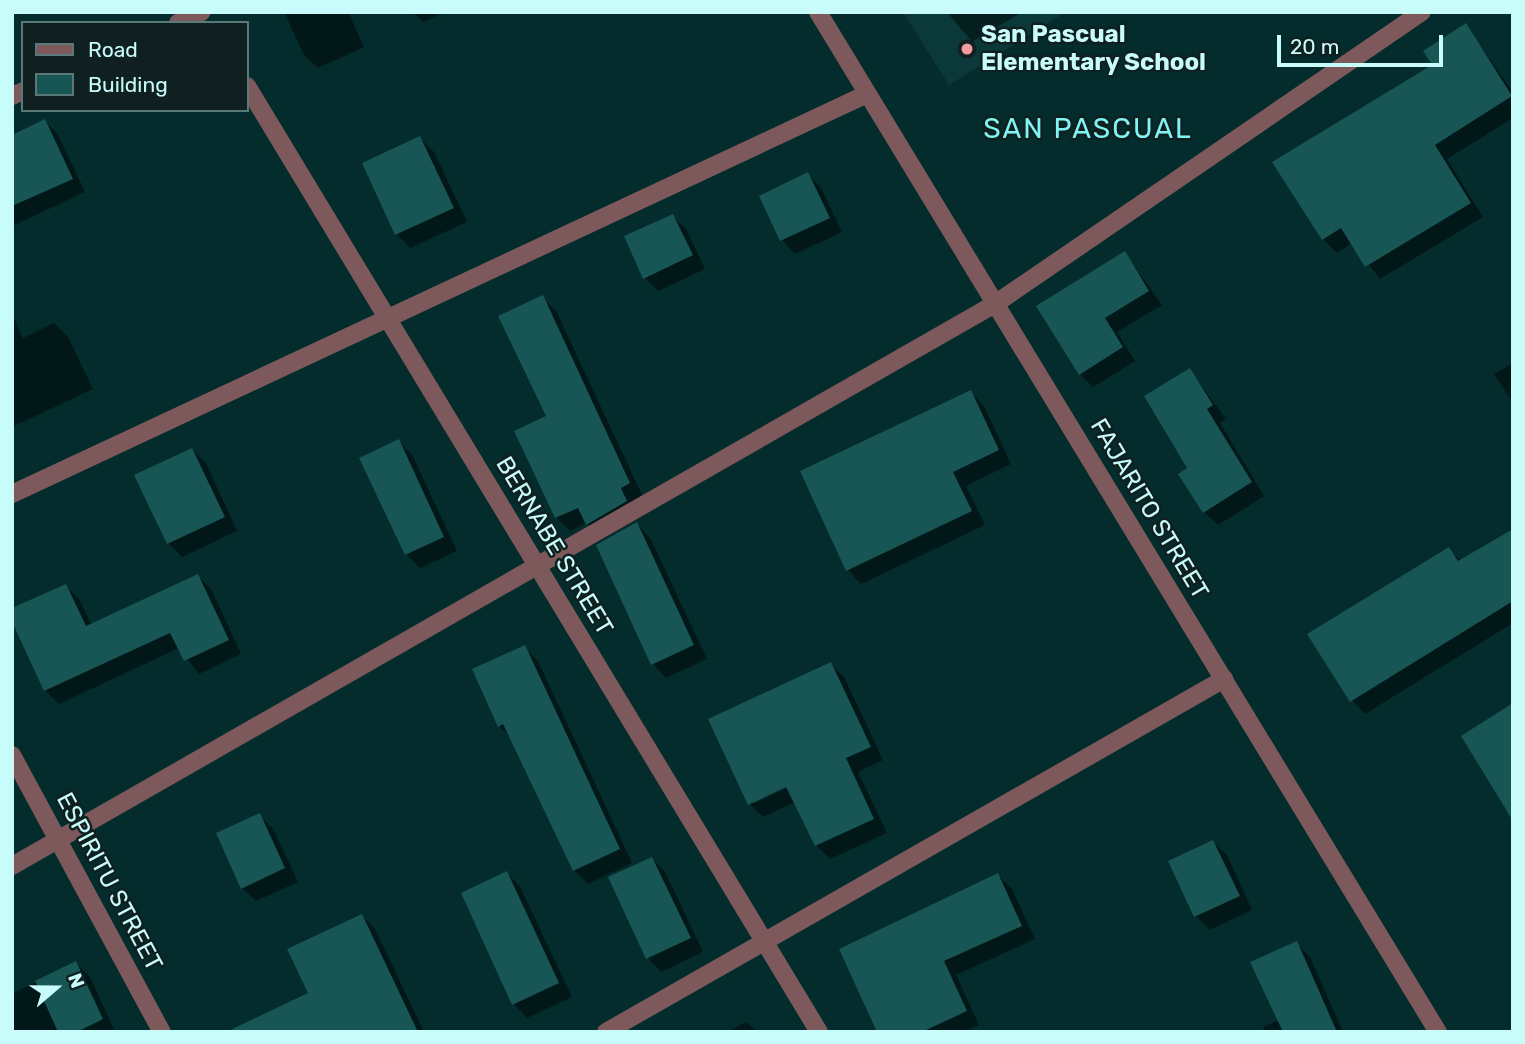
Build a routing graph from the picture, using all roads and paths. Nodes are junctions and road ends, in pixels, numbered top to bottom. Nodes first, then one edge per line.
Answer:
1 (202, 12) edge
2 (818, 12) edge
3 (1422, 12) edge
4 (182, 21) edge
5 (248, 88) edge
6 (867, 94) junction
7 (995, 304) junction
8 (387, 318) junction
9 (12, 494) edge
10 (536, 565) junction
11 (1224, 679) junction
12 (12, 755) edge
13 (57, 838) junction
14 (12, 866) edge
15 (764, 941) junction
16 (162, 1032) edge
17 (606, 1032) edge
18 (819, 1032) edge
19 (1438, 1032) edge

1 - 4 street
2 - 6 street, FAJARITO STREET
3 - 7 street
5 - 8 street, BERNABE STREET
6 - 7 street, FAJARITO STREET
6 - 8 street
7 - 10 street
7 - 11 street, FAJARITO STREET
8 - 9 street
8 - 10 street, BERNABE STREET
10 - 13 street
10 - 15 street, BERNABE STREET
11 - 15 street
11 - 19 street, FAJARITO STREET
12 - 13 street, ESPIRITU STREET
13 - 14 street
13 - 16 street, ESPIRITU STREET
15 - 17 street
15 - 18 street, BERNABE STREET

